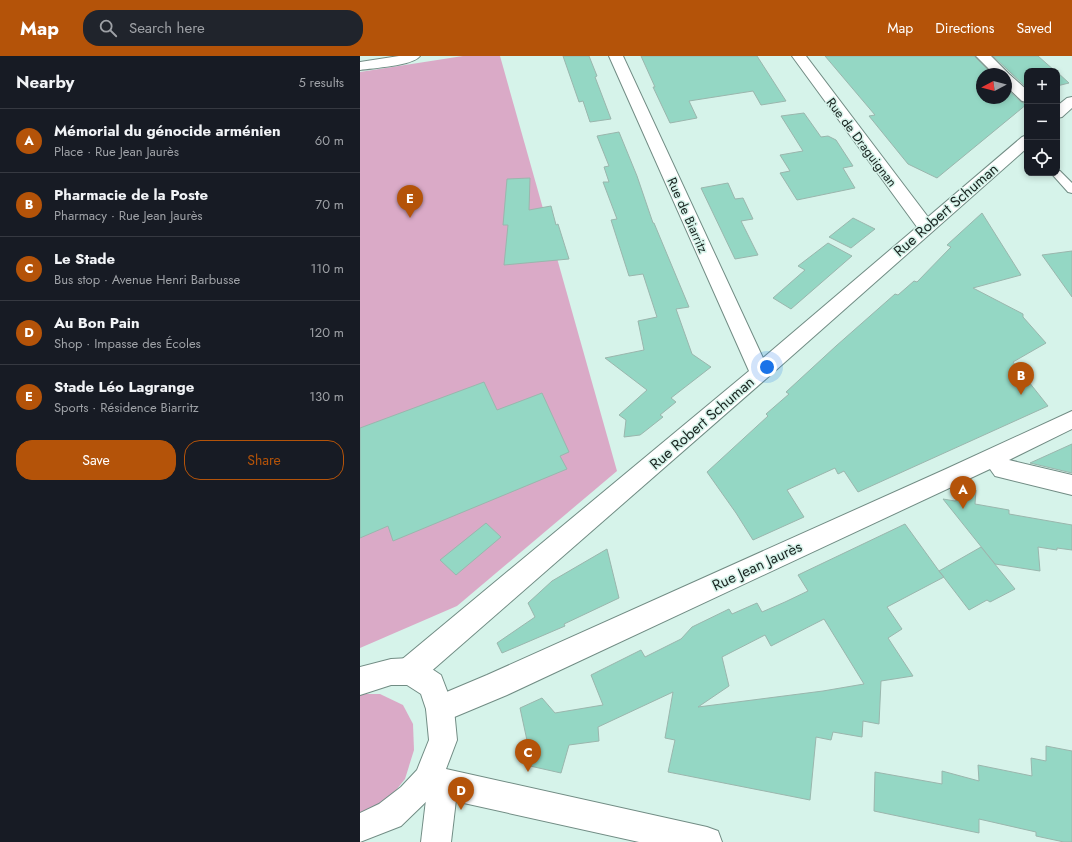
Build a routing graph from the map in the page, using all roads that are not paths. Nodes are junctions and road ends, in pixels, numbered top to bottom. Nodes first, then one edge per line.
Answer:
1 (413, 56) edge
2 (616, 56) edge
3 (799, 56) edge
4 (983, 56) edge
5 (360, 66) edge
6 (996, 68) edge
7 (1012, 84) edge
8 (1024, 95) edge
9 (1072, 101) edge
10 (1060, 111) edge
11 (1024, 143) edge
12 (1059, 176) edge
13 (1072, 190) edge
14 (926, 227) junction
15 (760, 374) junction
16 (1072, 419) edge
17 (993, 457) junction
18 (1072, 485) edge
19 (410, 671) junction
20 (360, 681) edge
21 (440, 709) junction
22 (435, 781) junction
23 (360, 828) edge
24 (436, 842) edge
25 (707, 842) edge

1 - 5 street
2 - 15 street, Rue de Biarritz
3 - 14 street, Rue de Draguignan
4 - 6 street
7 - 8 street
9 - 10 street
11 - 14 street, Rue Robert Schuman
12 - 13 lane
14 - 15 street, Rue Robert Schuman
15 - 19 street, Rue Robert Schuman
16 - 17 street, Rue Jean Jaurès
17 - 18 street
17 - 21 street, Rue Jean Jaurès
19 - 20 street
19 - 21 street
21 - 22 street
22 - 23 street
22 - 24 street
22 - 25 street

